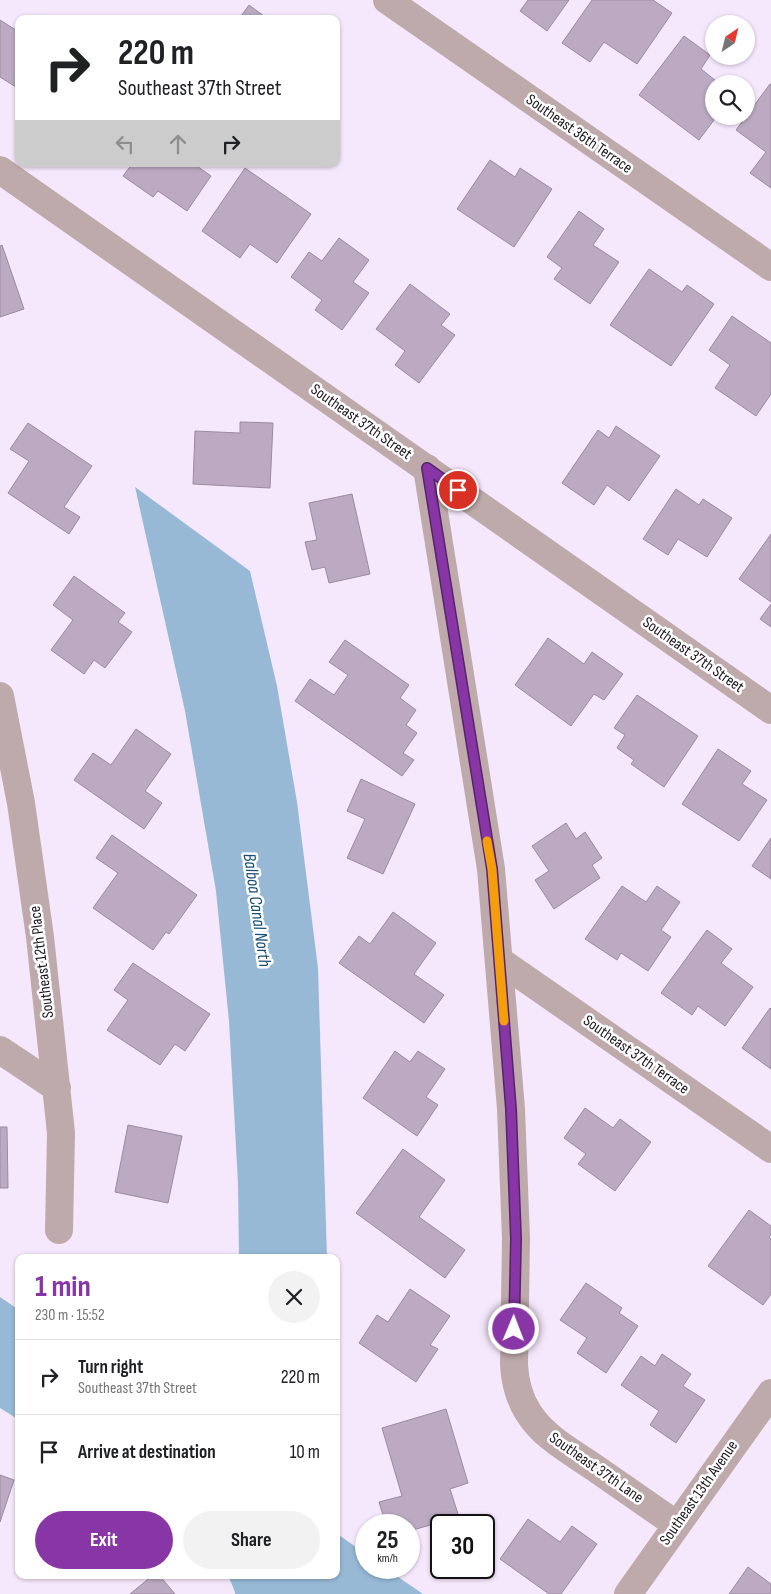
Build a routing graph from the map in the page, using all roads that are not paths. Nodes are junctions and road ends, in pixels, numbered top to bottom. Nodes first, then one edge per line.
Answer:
1 (386, 0) edge
2 (0, 170) edge
3 (771, 267) edge
4 (427, 468) junction
5 (0, 696) edge
6 (771, 710) edge
7 (500, 961) junction
8 (0, 1050) edge
9 (57, 1088) junction
10 (771, 1149) edge
11 (59, 1230) dead end
12 (771, 1392) edge
13 (677, 1525) junction
14 (628, 1594) edge

1 - 3 street, Southeast 36th Terrace
2 - 4 street, Southeast 37th Street
4 - 6 street, Southeast 37th Street
4 - 7 street, Southeast 37th Lane
5 - 9 street, Southeast 12th Place
7 - 10 street, Southeast 37th Terrace
7 - 13 street, Southeast 37th Lane
8 - 9 street
9 - 11 street, Southeast 12th Place
12 - 13 street, Southeast 13th Avenue
13 - 14 street, Southeast 13th Avenue

